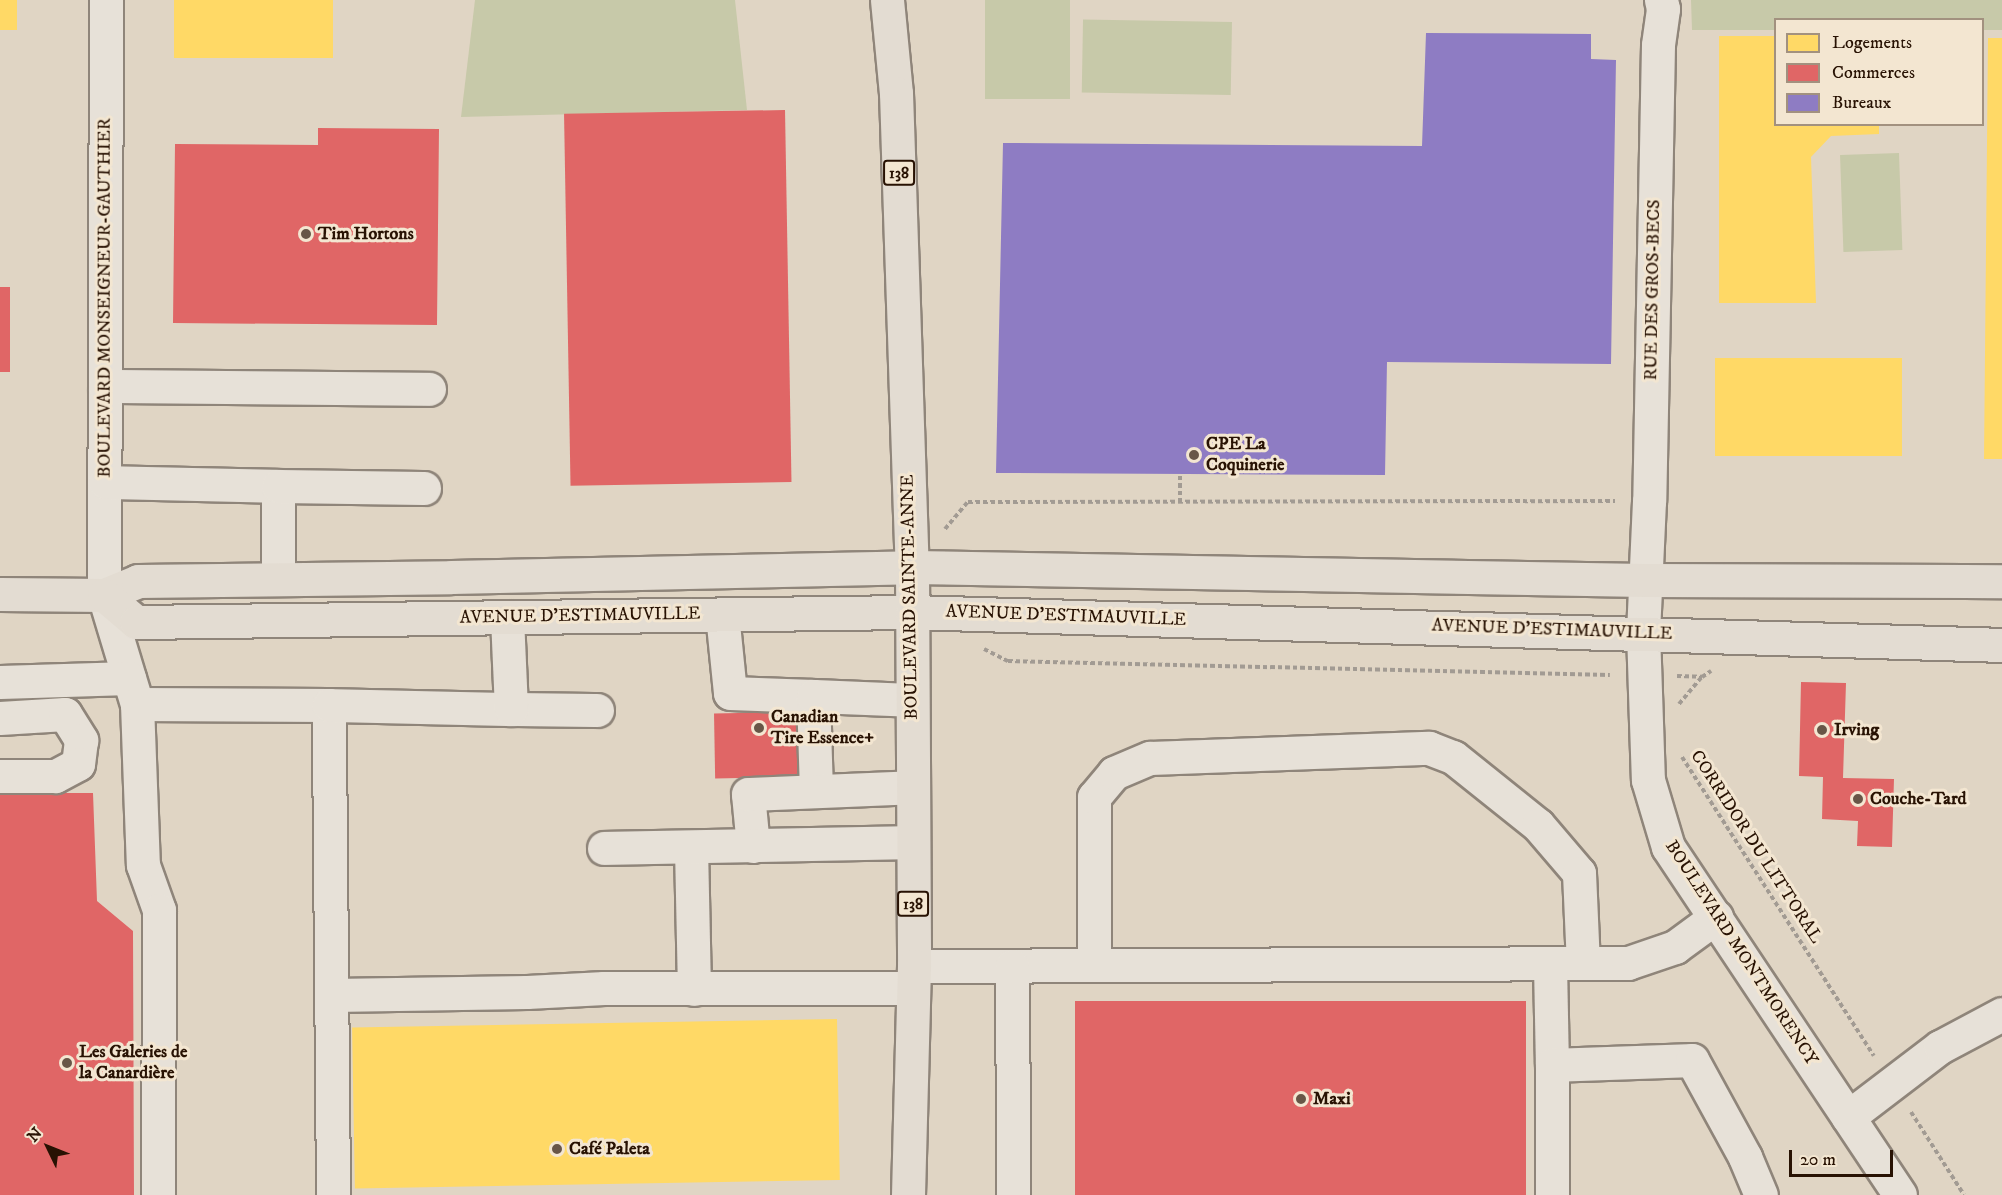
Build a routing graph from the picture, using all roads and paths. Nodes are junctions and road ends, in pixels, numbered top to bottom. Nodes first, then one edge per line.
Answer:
1 (106, 0) edge
2 (887, 0) edge
3 (1661, 0) edge
4 (105, 386) junction
5 (429, 389) dead end
6 (1180, 474) dead end
7 (105, 482) junction
8 (278, 486) junction
9 (424, 488) dead end
10 (1649, 501) junction
11 (1180, 503) junction
12 (912, 567) junction
13 (278, 579) junction
14 (1645, 580) junction
15 (2002, 581) edge
16 (0, 594) edge
17 (104, 595) junction
18 (912, 612) junction
19 (722, 614) junction
20 (507, 617) junction
21 (1643, 632) junction
22 (2002, 645) edge
23 (979, 647) dead end
24 (1718, 666) dead end
25 (1644, 676) junction
26 (1702, 677) junction
27 (0, 682) edge
28 (133, 691) junction
29 (813, 696) junction
30 (912, 700) junction
31 (329, 705) junction
32 (1677, 707) dead end
33 (511, 709) junction
34 (597, 710) dead end
35 (0, 718) edge
36 (1680, 753) dead end
37 (0, 776) edge
38 (913, 787) junction
39 (816, 791) junction
40 (913, 842) junction
41 (753, 846) junction
42 (691, 847) junction
43 (604, 848) dead end
44 (1716, 917) junction
45 (1583, 963) junction
46 (1550, 964) junction
47 (1094, 965) junction
48 (1012, 966) junction
49 (913, 977) junction
50 (694, 989) junction
51 (332, 995) junction
52 (2002, 1014) edge
53 (1552, 1065) junction
54 (1892, 1083) junction
55 (1848, 1117) junction
56 (158, 1195) edge
57 (333, 1195) edge
58 (908, 1195) edge
59 (1013, 1195) edge
60 (1552, 1195) edge
61 (1761, 1195) edge
62 (1900, 1195) edge
63 (1964, 1195) edge

1 - 4 street, BOULEVARD MONSEIGNEUR-GAUTHIER
2 - 12 main road, BOULEVARD SAINTE-ANNE / 138
3 - 10 street, RUE DES GROS-BECS
4 - 5 street
4 - 7 street, BOULEVARD MONSEIGNEUR-GAUTHIER
6 - 11 path
7 - 8 street
7 - 17 street, BOULEVARD MONSEIGNEUR-GAUTHIER
8 - 9 street
8 - 13 street
10 - 11 path
10 - 14 street, RUE DES GROS-BECS
11 - 12 path
12 - 13 main road
12 - 14 main road
12 - 18 main road, BOULEVARD SAINTE-ANNE / 138
13 - 17 main road
14 - 15 main road
14 - 21 street, BOULEVARD MONTMORENCY
16 - 17 main road
17 - 20 main road, AVENUE D'ESTIMAUVILLE
17 - 28 street, BOULEVARD MONSEIGNEUR-GAUTHIER
18 - 19 main road, AVENUE D'ESTIMAUVILLE
18 - 21 main road, AVENUE D'ESTIMAUVILLE
18 - 30 main road, BOULEVARD SAINTE-ANNE / 138
19 - 20 main road, AVENUE D'ESTIMAUVILLE
19 - 29 street
20 - 33 street
21 - 22 main road, AVENUE D'ESTIMAUVILLE
21 - 25 street, BOULEVARD MONTMORENCY
23 - 25 path
24 - 26 path
25 - 26 path
25 - 44 street, BOULEVARD MONTMORENCY
26 - 32 path
27 - 28 street
28 - 31 street
28 - 56 street, BOULEVARD MONSEIGNEUR-GAUTHIER
29 - 30 street
29 - 39 street
30 - 38 main road, BOULEVARD SAINTE-ANNE / 138
31 - 33 street
31 - 51 street
33 - 34 street
35 - 37 street
36 - 54 path, CORRIDOR DU LITTORAL
38 - 39 street
38 - 40 main road, BOULEVARD SAINTE-ANNE / 138
39 - 41 street
40 - 41 street
40 - 49 main road, BOULEVARD SAINTE-ANNE / 138
41 - 42 street
42 - 43 street
42 - 50 street
44 - 45 street
44 - 55 street, BOULEVARD MONTMORENCY
45 - 46 street
45 - 47 street
46 - 47 street
46 - 53 street
47 - 48 street
48 - 49 street
48 - 59 street
49 - 50 street
49 - 58 main road, BOULEVARD SAINTE-ANNE / 138
50 - 51 street
51 - 57 street
52 - 54 street
53 - 60 street
53 - 61 street
54 - 55 street
54 - 63 path, CORRIDOR DU LITTORAL
55 - 62 street, BOULEVARD MONTMORENCY

